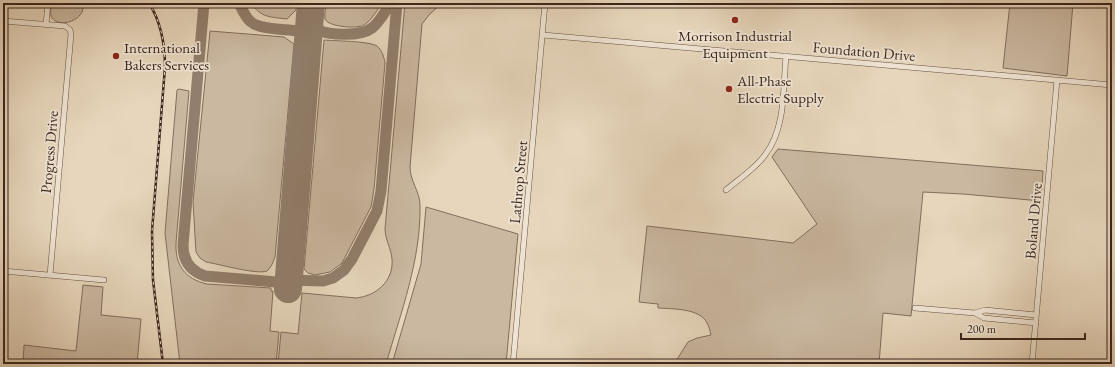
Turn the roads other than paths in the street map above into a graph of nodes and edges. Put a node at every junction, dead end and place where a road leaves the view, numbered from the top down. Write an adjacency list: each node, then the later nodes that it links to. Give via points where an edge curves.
1 (48, 3): 4 (street)
2 (545, 3): 5 (street, Lathrop Street)
3 (3, 21): 4 (street)
4 (46, 24): 11 (street, Progress Drive, via 65,26 70,30 71,39)
5 (543, 35): 6 (street, Foundation Drive); 17 (street, Lathrop Street)
6 (786, 56): 7 (street, Foundation Drive); 9 (street, via 781,116 775,140 758,163)
7 (1057, 80): 8 (street, Foundation Drive); 15 (street, Boland Drive)
8 (1112, 85)
9 (726, 190)
10 (3, 271): 11 (street)
11 (50, 275): 12 (street)
12 (104, 280)
13 (915, 308): 14 (street)
14 (975, 313): 15 (street, via 985,310); 16 (street, via 984,318)
15 (1036, 315): 16 (street, Boland Drive)
16 (1036, 323): 18 (street, Boland Drive)
17 (513, 364)
18 (1032, 364)

